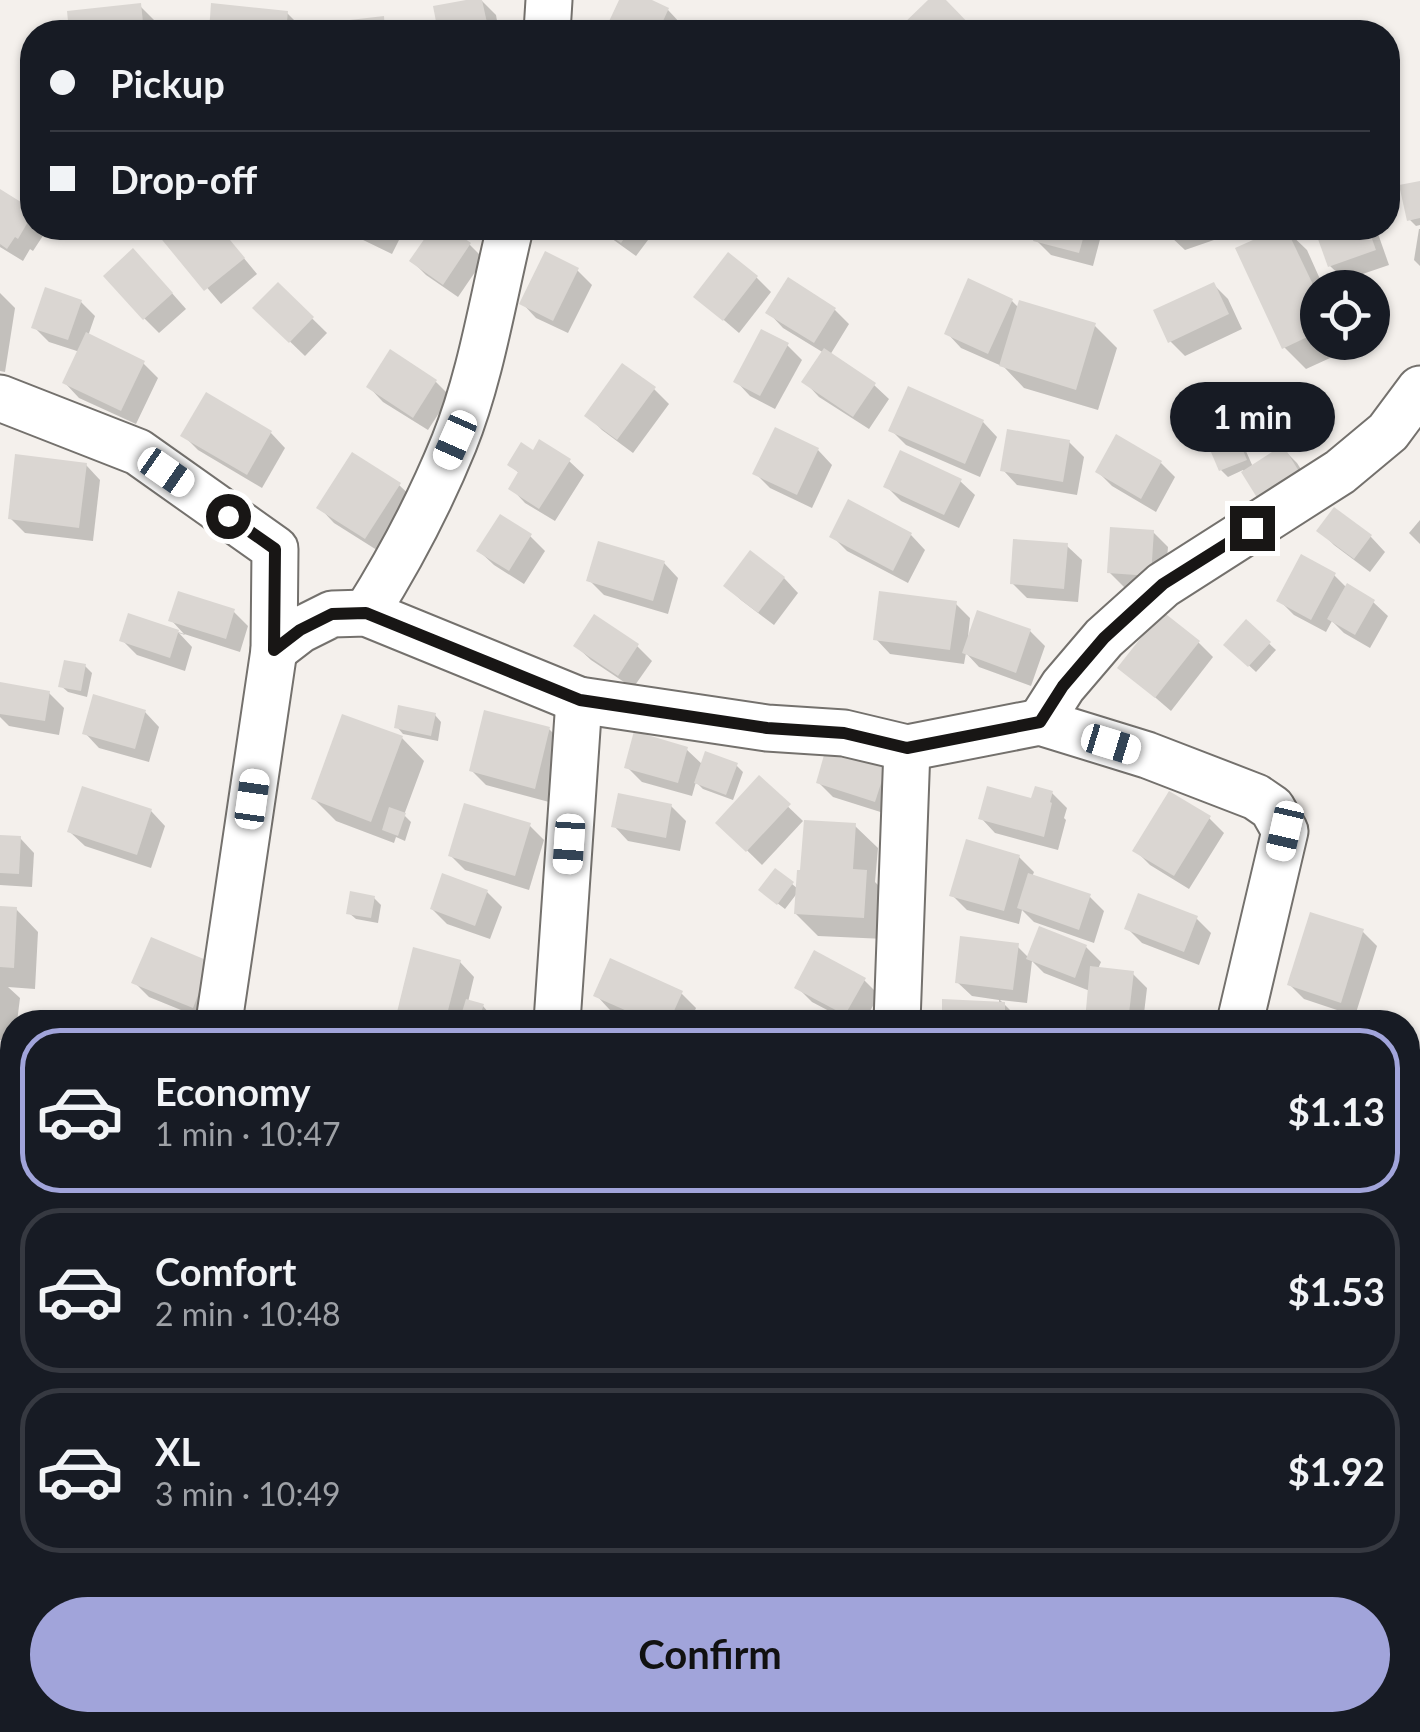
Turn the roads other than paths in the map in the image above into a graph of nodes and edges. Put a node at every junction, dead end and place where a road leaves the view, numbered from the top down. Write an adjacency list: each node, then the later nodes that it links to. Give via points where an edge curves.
1 (507, 240): 4 (street, via 455,440 401,557)
2 (1420, 390): 7 (street, via 1388,432 1340,472 1163,584 1104,638)
3 (0, 398): 5 (street, via 138,452 275,549)
4 (366, 613): 5 (street, via 332,614); 6 (street)
5 (274, 650): 9 (street)
6 (580, 700): 8 (street, via 844,733); 10 (street)
7 (1040, 722): 8 (street); 12 (street, via 1147,755 1272,808 1285,831)
8 (907, 748): 11 (street)
9 (221, 1010)
10 (558, 1010)
11 (897, 1010)
12 (1243, 1010)

